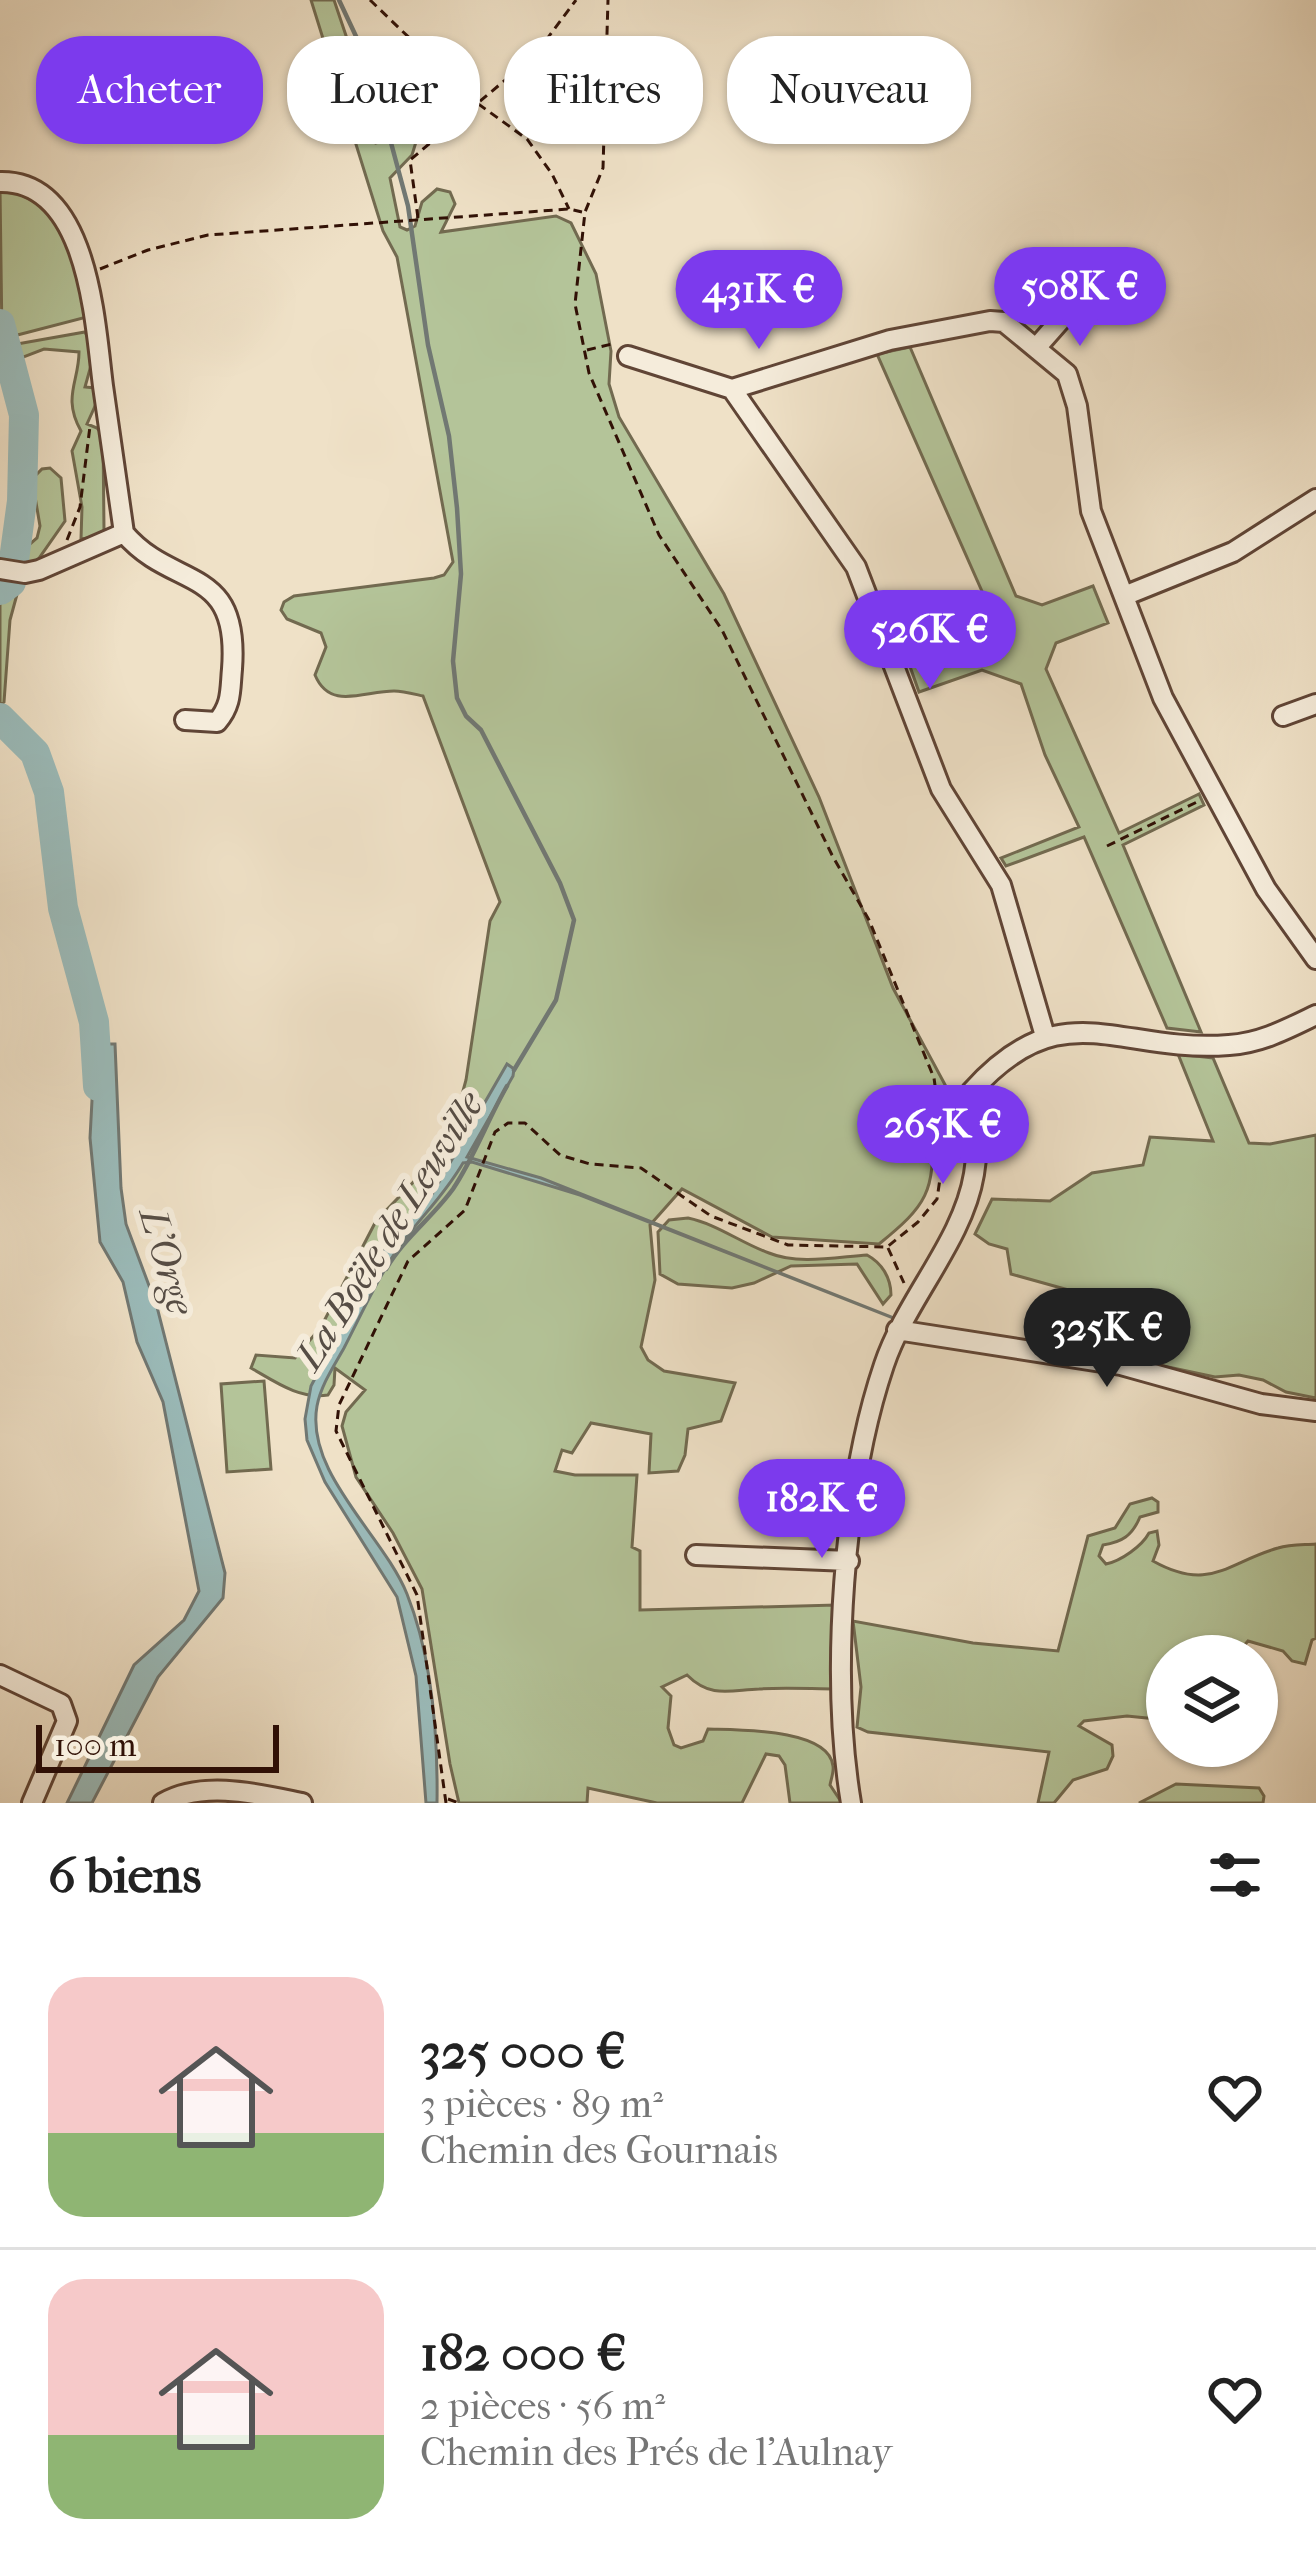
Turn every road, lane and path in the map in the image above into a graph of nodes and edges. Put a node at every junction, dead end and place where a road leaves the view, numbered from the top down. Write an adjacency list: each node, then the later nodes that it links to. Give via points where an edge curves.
1 (370, 0): 4 (path)
2 (576, 0): 5 (path, via 536,56)
3 (608, 0): 10 (path, via 603,168)
4 (407, 36)
5 (480, 102)
6 (480, 106): 9 (path, via 527,139)
7 (429, 144): 11 (path, via 410,160)
8 (0, 182): 12 (street, via 43,195)
9 (569, 209): 10 (path); 11 (path)
10 (585, 212): 15 (path, via 575,304)
11 (418, 220): 12 (path, via 208,236)
12 (88, 274): 20 (street)
13 (1121, 297): 14 (street, via 1073,306)
14 (1036, 348): 17 (street, via 1004,322 990,321 890,340); 23 (street, via 1073,387 1091,511)
15 (584, 350): 16 (path, via 612,344); 32 (path, via 659,536 722,630 869,920 934,1078 944,1152 937,1198)
16 (628, 356): 17 (street)
17 (732, 389): 31 (street, via 856,567 941,789 1001,885)
18 (90, 419): 21 (path, via 80,507)
19 (1316, 499): 23 (street, via 1233,552)
20 (124, 533): 21 (street); 26 (street, via 215,591 235,634 229,708 218,722)
21 (56, 560): 22 (street, via 25,573)
22 (0, 569)
23 (1124, 596): 27 (street, via 1163,698)
24 (1316, 704): 25 (street)
25 (1282, 716)
26 (185, 720)
27 (1215, 793): 28 (path); 29 (street, via 1266,889)
28 (1107, 846)
29 (1316, 959)
30 (1316, 1015): 31 (street, via 1270,1038 1227,1046)
31 (1045, 1036): 33 (street, via 994,1066 971,1092 969,1196)
32 (887, 1246): 33 (path, via 904,1284); 39 (path, via 788,1245 712,1216 640,1168 560,1155 525,1123 502,1126 465,1210 408,1261 338,1405 336,1430 418,1595)
33 (919, 1289): 34 (street)
34 (897, 1330): 35 (street, via 1102,1361); 37 (street, via 862,1460)
35 (1316, 1411)
36 (696, 1555): 37 (street)
37 (849, 1561): 44 (street, via 842,1660)
38 (0, 1676): 40 (street, via 66,1712)
39 (446, 1800): 43 (path)
40 (32, 1803)
41 (163, 1803): 42 (street, via 213,1790)
42 (302, 1803)
43 (459, 1803)
44 (851, 1803)

